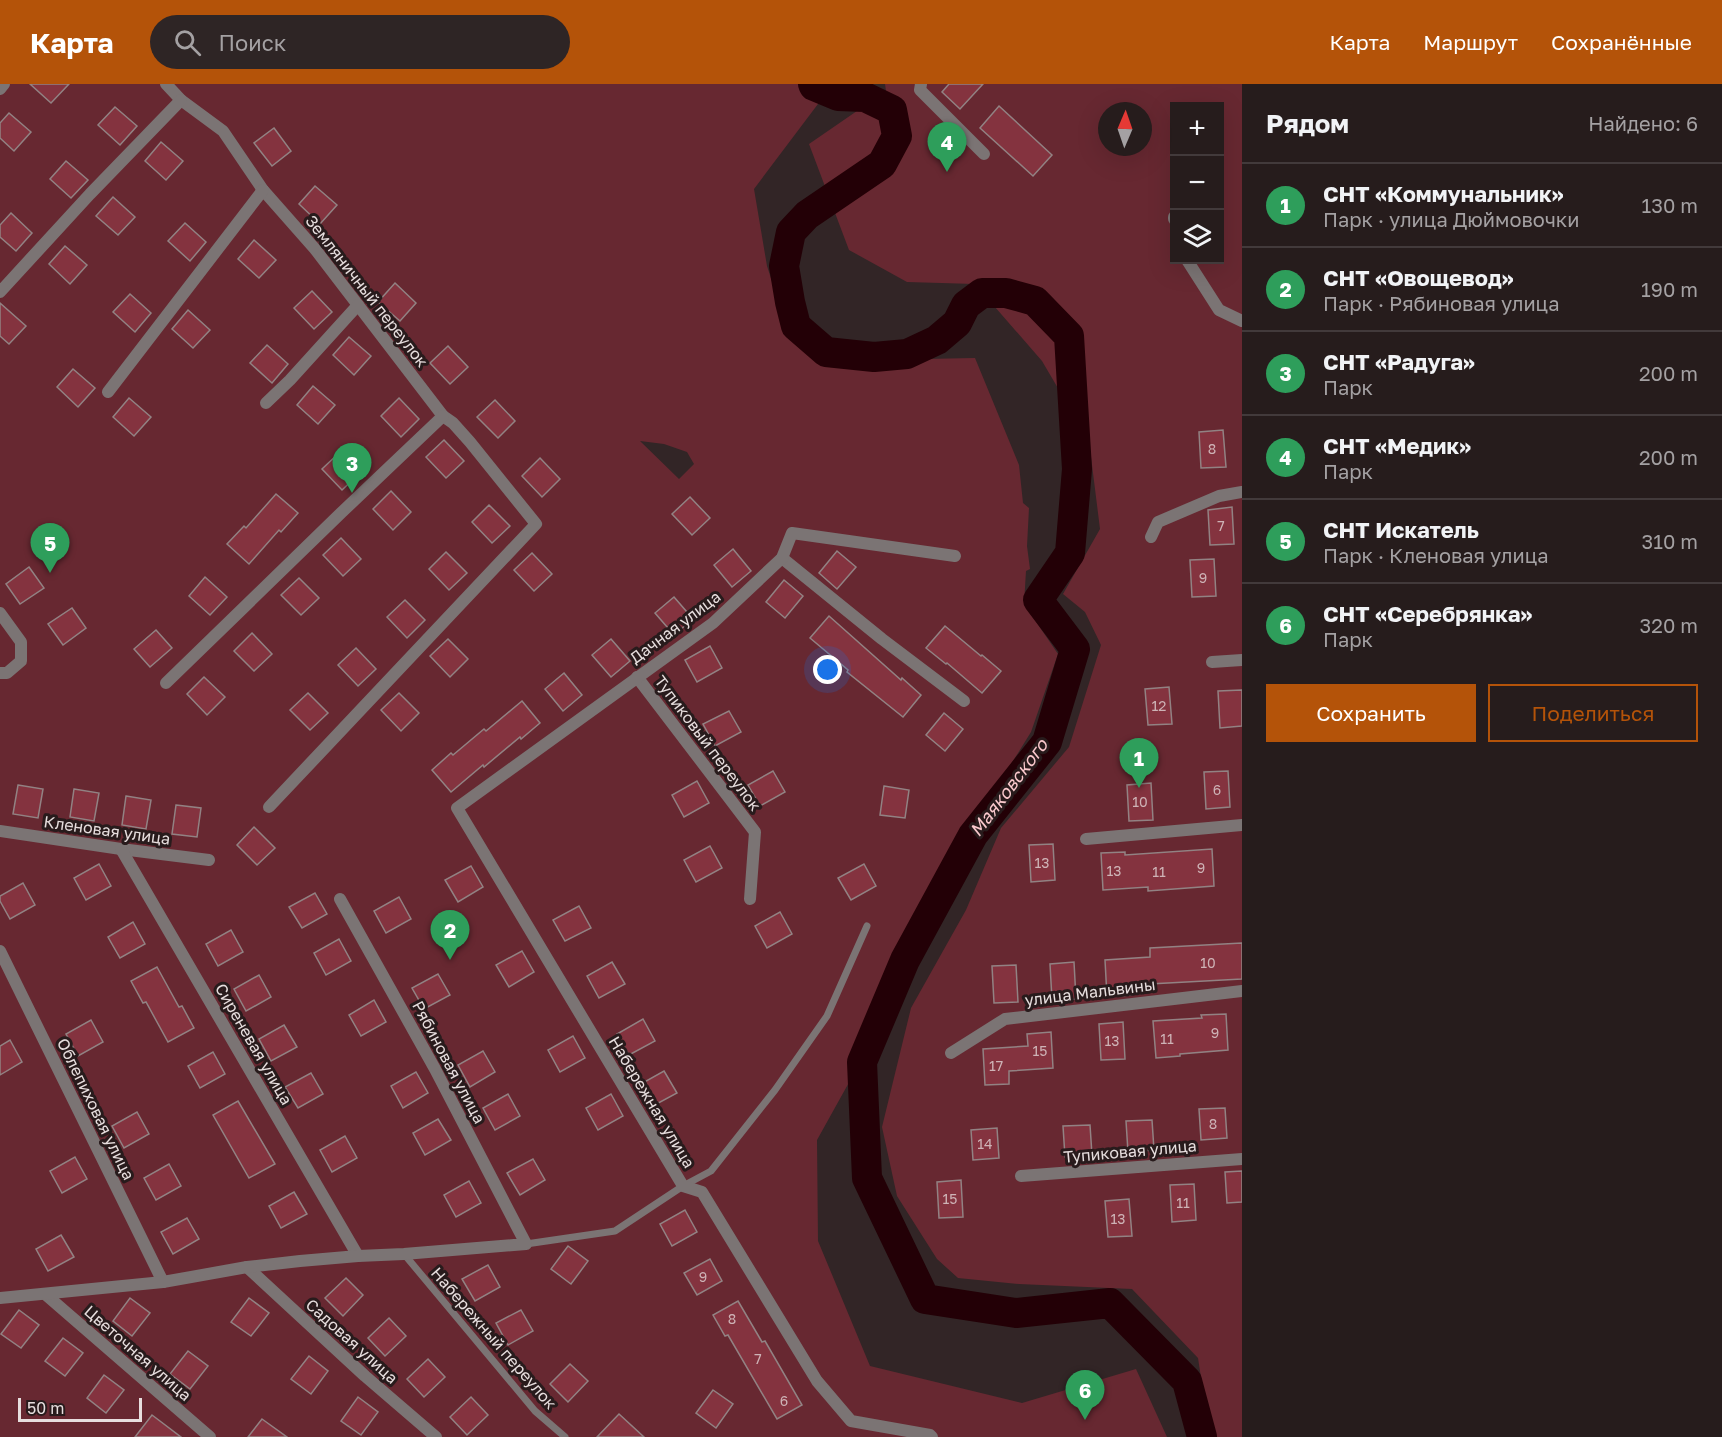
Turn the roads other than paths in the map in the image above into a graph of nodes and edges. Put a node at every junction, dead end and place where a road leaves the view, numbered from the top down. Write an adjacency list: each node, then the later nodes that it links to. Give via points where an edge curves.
1 (4, 84): 4 (street)
2 (166, 84): 5 (street, Земляничный переулок)
3 (921, 84): 6 (street, via 920,90)
4 (0, 89)
5 (181, 100): 7 (street, Земляничный переулок, via 223,131); 9 (street)
6 (984, 154)
7 (263, 190): 10 (street, Земляничный переулок); 12 (street)
8 (1190, 264): 11 (street, via 1219,310)
9 (0, 292)
10 (358, 304): 13 (street); 14 (street, Земляничный переулок)
11 (1242, 321)
12 (108, 392)
13 (266, 403)
14 (443, 416): 24 (street); 26 (street, Земляничный переулок, via 470,442 536,524)
15 (1242, 492): 16 (street, via 1219,496 1158,522)
16 (1151, 537)
17 (955, 556): 18 (street, Дачная улица, via 792,533)
18 (782, 558): 23 (street, Дачная улица, via 713,623); 25 (street)
19 (0, 613): 22 (street, via 21,642 21,660 7,673)
20 (1242, 660): 21 (street)
21 (1212, 662)
22 (0, 673)
23 (637, 677): 27 (street, Дачная улица); 34 (street, Тупиковый переулок, via 755,832)
24 (166, 683)
25 (964, 701)
26 (269, 807)
27 (457, 808): 41 (street, Набережная улица)
28 (1242, 825): 30 (street)
29 (0, 831): 31 (street, Кленовая улица)
30 (1086, 839)
31 (121, 849): 32 (street, Кленовая улица); 44 (street, Сиреневая улица)
32 (209, 860)
33 (340, 898): 42 (street, Рябиновая улица)
34 (750, 900)
35 (867, 926): 41 (lane, via 827,1016 775,1090 711,1171)
36 (0, 951): 46 (street, Облепиховая улица)
37 (1242, 991): 38 (street, улица Мальвины, via 1005,1020)
38 (951, 1053)
39 (1242, 1159): 40 (street, Тупиковая улица)
40 (1021, 1176)
41 (683, 1186): 42 (lane, via 615,1230); 49 (street, Набережная улица, via 702,1192 817,1382 851,1420)
42 (526, 1244): 43 (street)
43 (404, 1254): 44 (street); 52 (lane, Набережный переулок, via 535,1411)
44 (358, 1256): 45 (street)
45 (247, 1267): 46 (street); 51 (street, Садовая улица)
46 (163, 1281): 47 (street)
47 (45, 1294): 48 (street); 50 (street, Цветочная улица)
48 (0, 1298)
49 (931, 1436)
50 (210, 1437)
51 (436, 1437)
52 (565, 1437)

